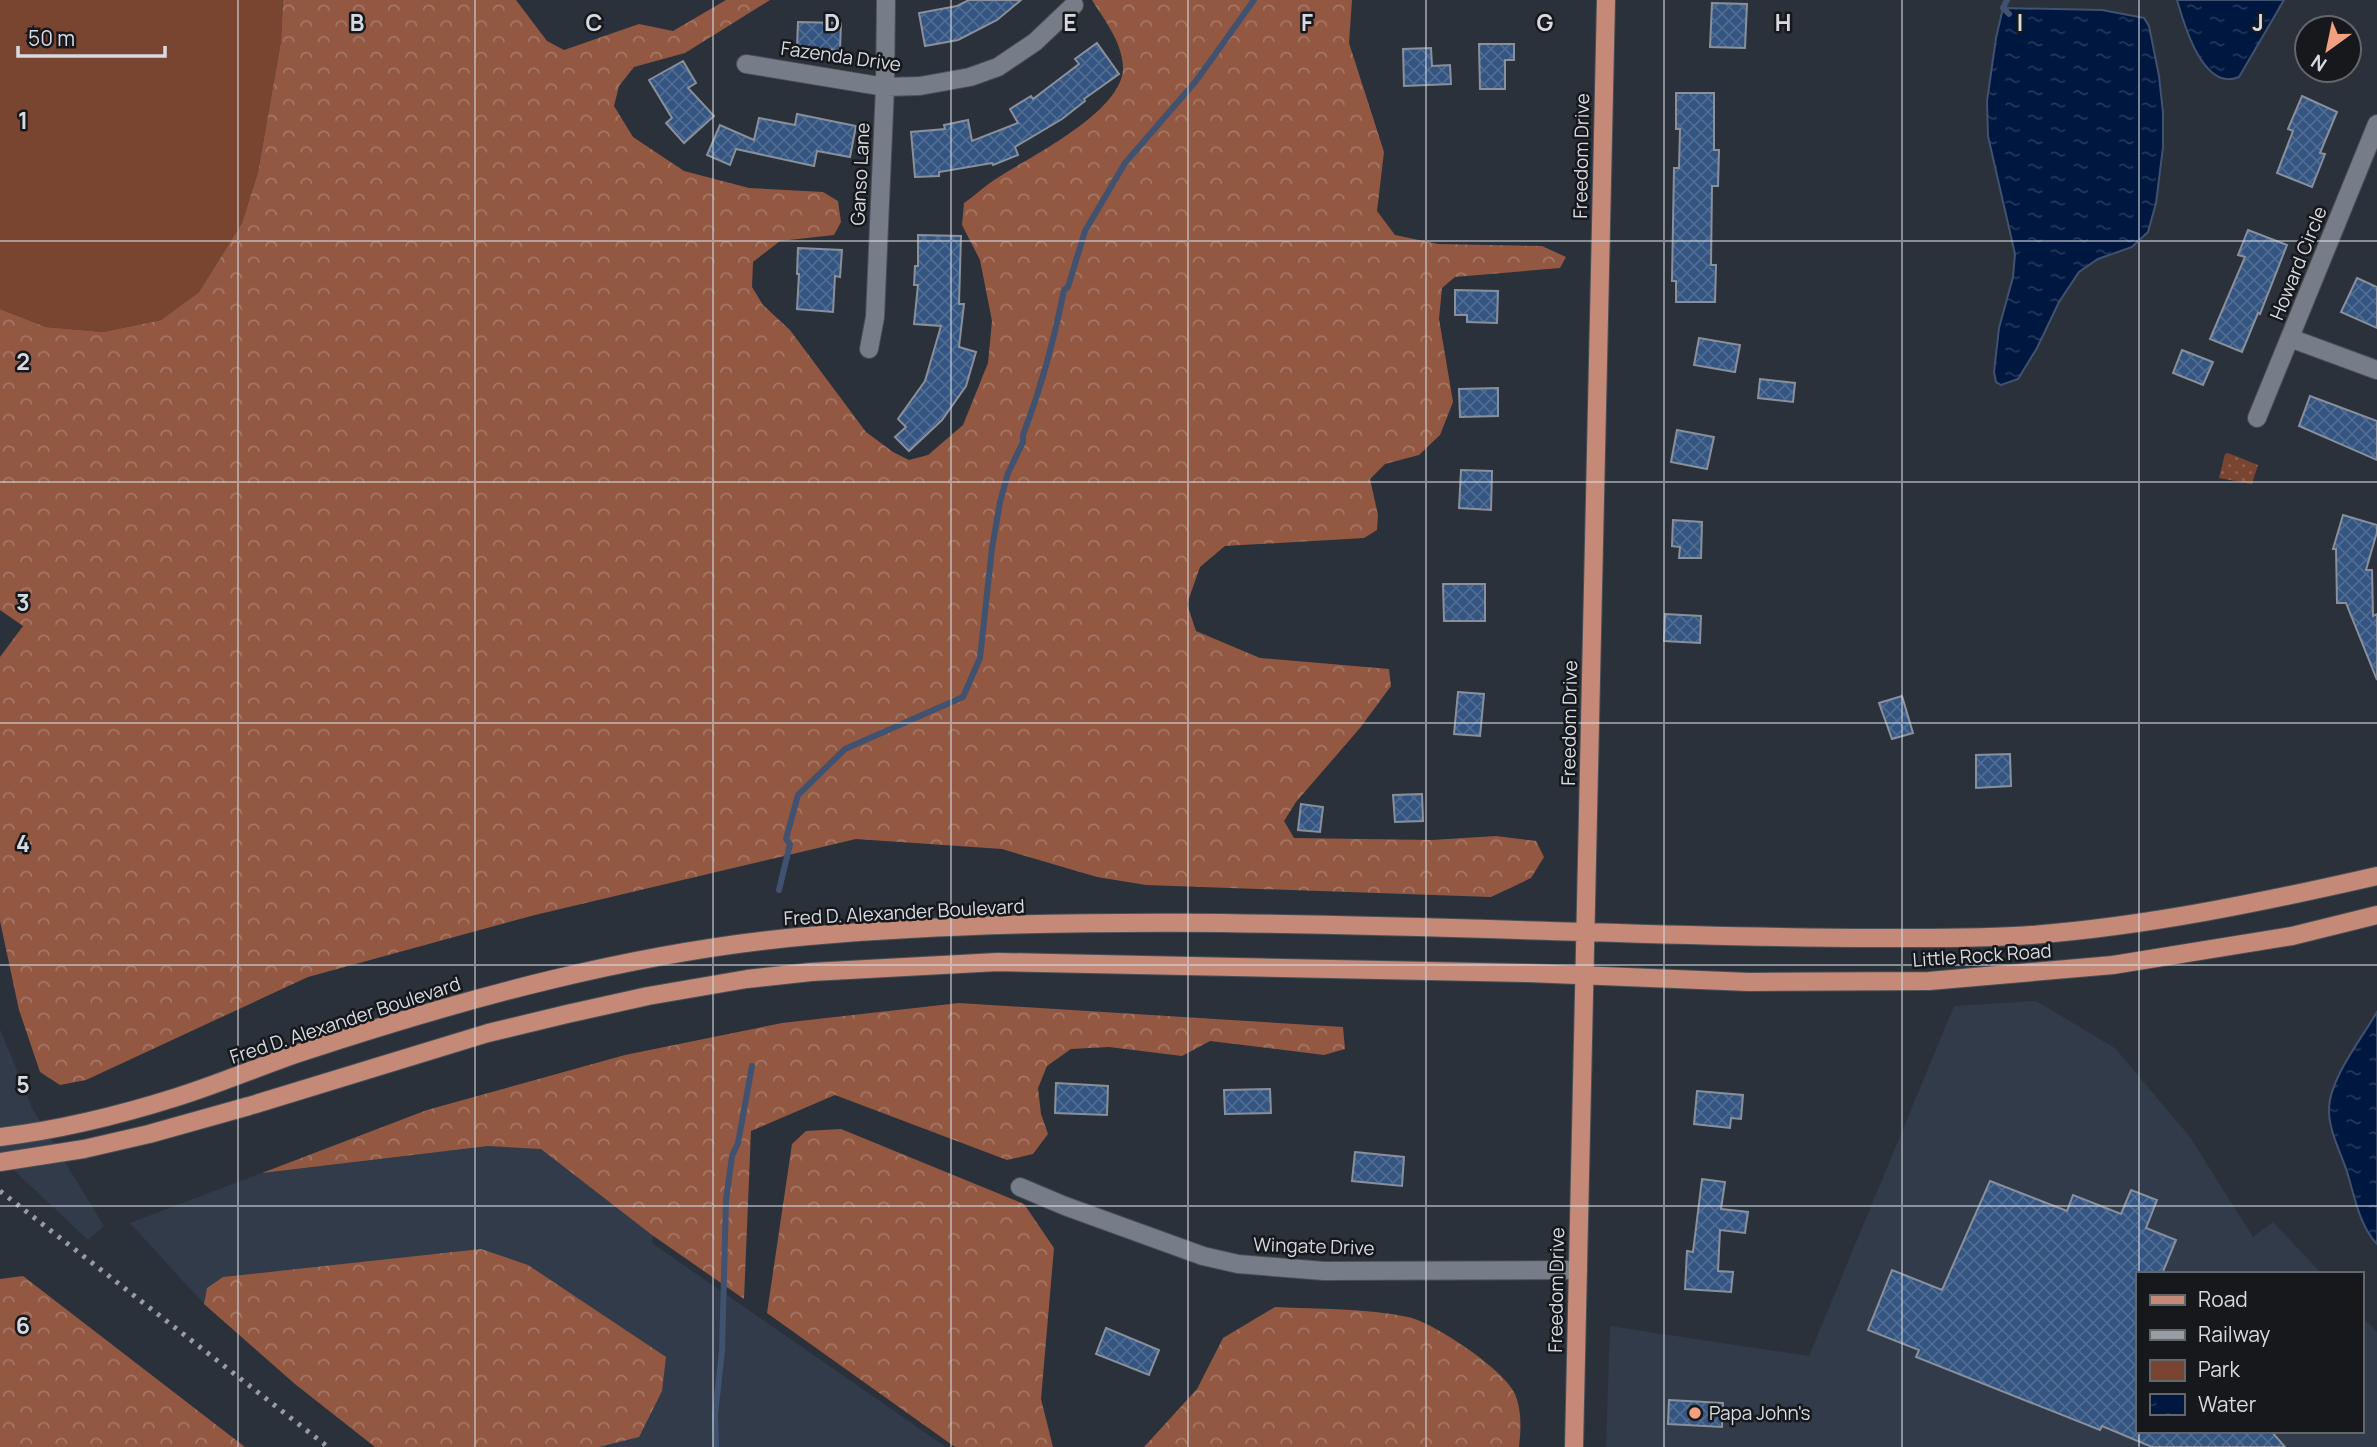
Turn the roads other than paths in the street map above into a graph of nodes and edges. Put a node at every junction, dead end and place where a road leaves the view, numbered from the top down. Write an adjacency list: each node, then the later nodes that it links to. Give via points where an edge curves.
1 (886, 0): 5 (street, Ganso Lane)
2 (1606, 0): 13 (main road, Freedom Drive)
3 (1074, 5): 5 (street, Fazenda Drive, via 1035,42 998,67 920,86)
4 (746, 64): 5 (street, Fazenda Drive)
5 (885, 87): 8 (street, Ganso Lane, via 875,317)
6 (2377, 124): 7 (street, Howard Circle)
7 (2290, 338): 9 (street); 10 (street, Howard Circle)
8 (869, 349)
9 (2377, 370)
10 (2257, 418)
11 (2377, 876): 13 (main road, Little Rock Road, via 2263,902 2026,936 1834,938)
12 (2377, 915): 14 (main road, Little Rock Road, via 2208,951 2018,975 1815,982)
13 (1585, 932): 14 (main road, Freedom Drive); 15 (main road, Fred D. Alexander Boulevard, via 1163,922 801,936 643,960 538,984 302,1052 177,1097)
14 (1584, 976): 16 (main road, via 998,962 785,975 648,996 501,1030 127,1139); 18 (main road, Freedom Drive)
15 (0, 1137)
16 (0, 1162)
17 (1020, 1187): 18 (street, Wingate Drive, via 1203,1256 1238,1264 1324,1271)
18 (1578, 1270): 19 (main road, Freedom Drive)
19 (1574, 1447)

